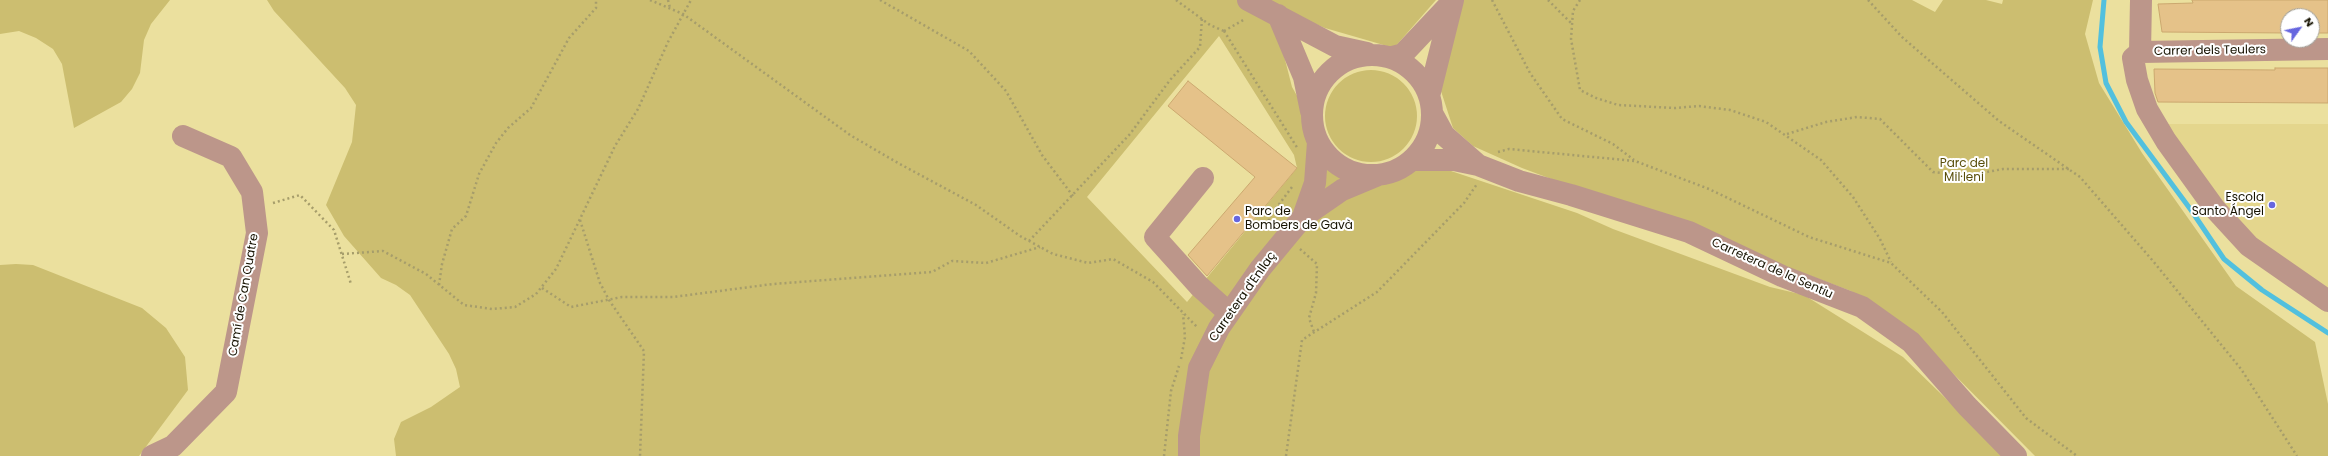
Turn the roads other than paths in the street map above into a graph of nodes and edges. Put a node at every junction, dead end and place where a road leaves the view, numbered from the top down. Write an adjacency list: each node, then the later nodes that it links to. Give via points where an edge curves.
1 (1248, 0): 4 (street)
2 (2141, 0): 6 (street)
3 (1452, 1): 7 (street, via 1403,54); 8 (street)
4 (1278, 15): 7 (street, via 1335,46); 9 (street, via 1304,77)
5 (2328, 49): 6 (street, Carrer dels Teulers)
6 (2140, 52): 17 (street, via 2133,58 2137,80 2148,109 2166,141 2215,209 2249,246)
7 (1382, 56): 8 (street, via 1408,66 1421,79); 9 (street, via 1354,56 1337,65 1323,78 1315,94)
8 (1431, 104): 12 (street, via 1430,130 1423,146); 13 (street, Carretera de la Sentiu, via 1444,135)
9 (1311, 112): 11 (street, via 1312,127)
10 (183, 136): 19 (street, Camí de Can Quatre, via 231,157 252,192 257,233 226,392 173,446)
11 (1308, 147): 14 (street, via 1328,157 1342,168 1359,174); 16 (street, Carretera d'Enllaç, via 1315,183)
12 (1412, 160): 13 (street, Carretera de la Sentiu, via 1454,160); 14 (street, via 1396,170)
13 (1483, 167): 21 (street, Carretera de la Sentiu, via 1519,181 1689,232 1782,276 1862,307 1911,342 1967,406)
14 (1378, 175): 16 (street, Carretera d'Enllaç, via 1342,190)
15 (1204, 178): 18 (street, via 1155,237 1199,286)
16 (1303, 217): 18 (street, Carretera d'Enllaç, via 1260,269)
17 (2328, 301)
18 (1224, 320): 20 (street, Carretera d'Enllaç, via 1199,368 1189,436)
19 (152, 456)
20 (1189, 456)
21 (2016, 456)

